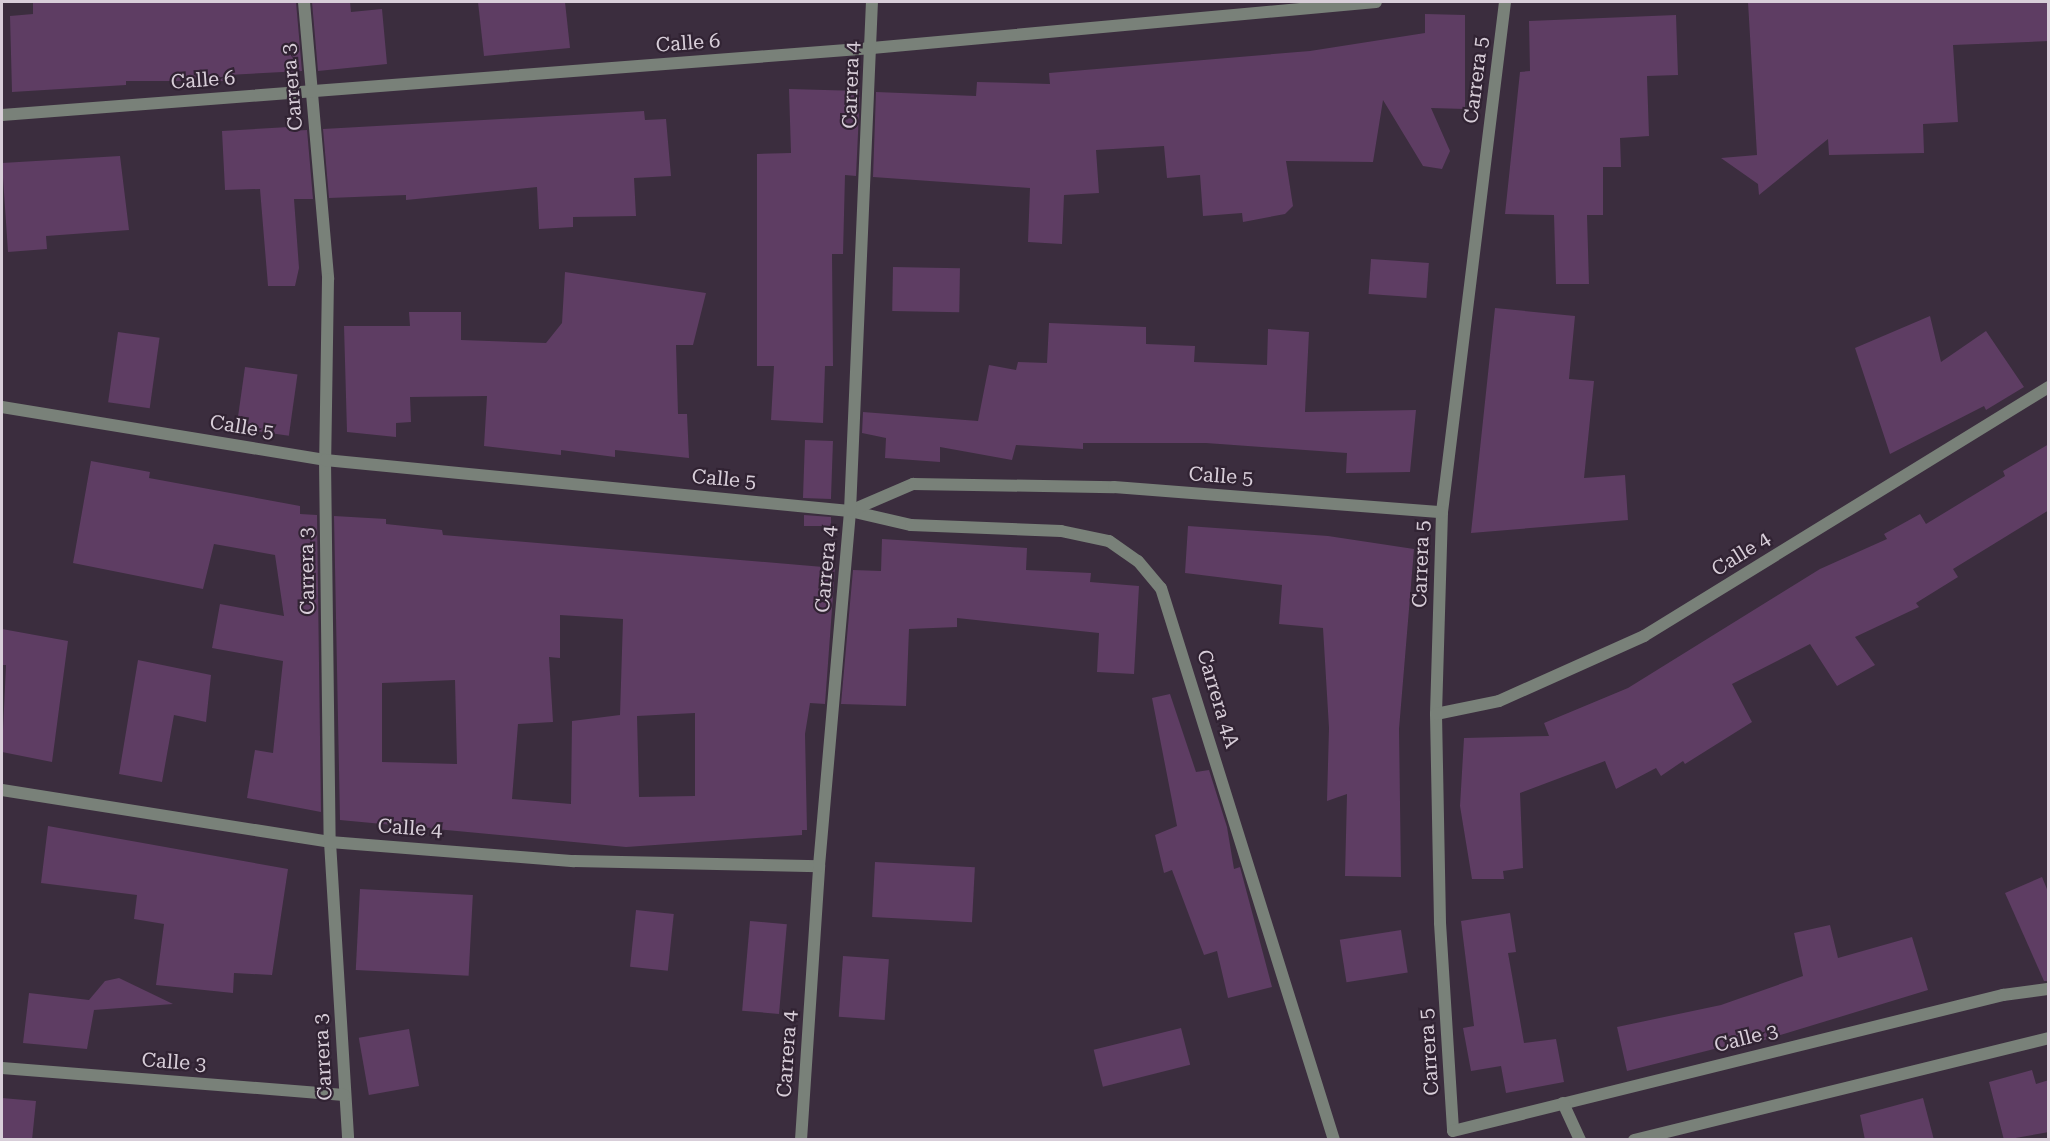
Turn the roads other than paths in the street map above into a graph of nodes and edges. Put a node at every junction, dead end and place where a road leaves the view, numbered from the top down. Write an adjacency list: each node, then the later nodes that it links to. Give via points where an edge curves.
1 (304, 2): 6 (street, Carrera 3)
2 (872, 2): 5 (street, Carrera 4)
3 (1376, 2): 5 (street, Calle 6)
4 (1505, 2): 12 (street, Carrera 5)
5 (872, 48): 6 (street, Calle 6); 11 (street, Carrera 4)
6 (312, 91): 7 (street, Calle 6); 10 (street, Carrera 3, via 328,279)
7 (2, 115)
8 (2049, 387): 13 (street, Calle 4, via 1644,636 1498,701)
9 (2, 407): 10 (street, Calle 5)
10 (325, 460): 11 (street, Calle 5); 15 (street, Carrera 3)
11 (850, 511): 12 (street, Calle 5, via 913,484 1114,487); 16 (street, Carrera 4); 25 (street, Carrera 4A, via 911,525 1060,531 1109,542 1138,561 1161,588)
12 (1442, 512): 13 (street, Carrera 5)
13 (1436, 714): 22 (street, Carrera 5, via 1440,923)
14 (2, 790): 15 (street, Calle 4)
15 (330, 842): 16 (street, Calle 4, via 574,861); 20 (street, Carrera 3)
16 (819, 866): 24 (street, Carrera 4)
17 (2049, 989): 21 (street, Calle 3, via 1991,998)
18 (2049, 1038): 27 (street)
19 (2, 1068): 20 (street, Calle 3)
20 (344, 1095): 23 (street, Carrera 3)
21 (1563, 1103): 22 (street, Calle 3); 26 (street)
22 (1453, 1131)
23 (348, 1140)
24 (801, 1140)
25 (1334, 1140)
26 (1580, 1140)
27 (1634, 1140)

